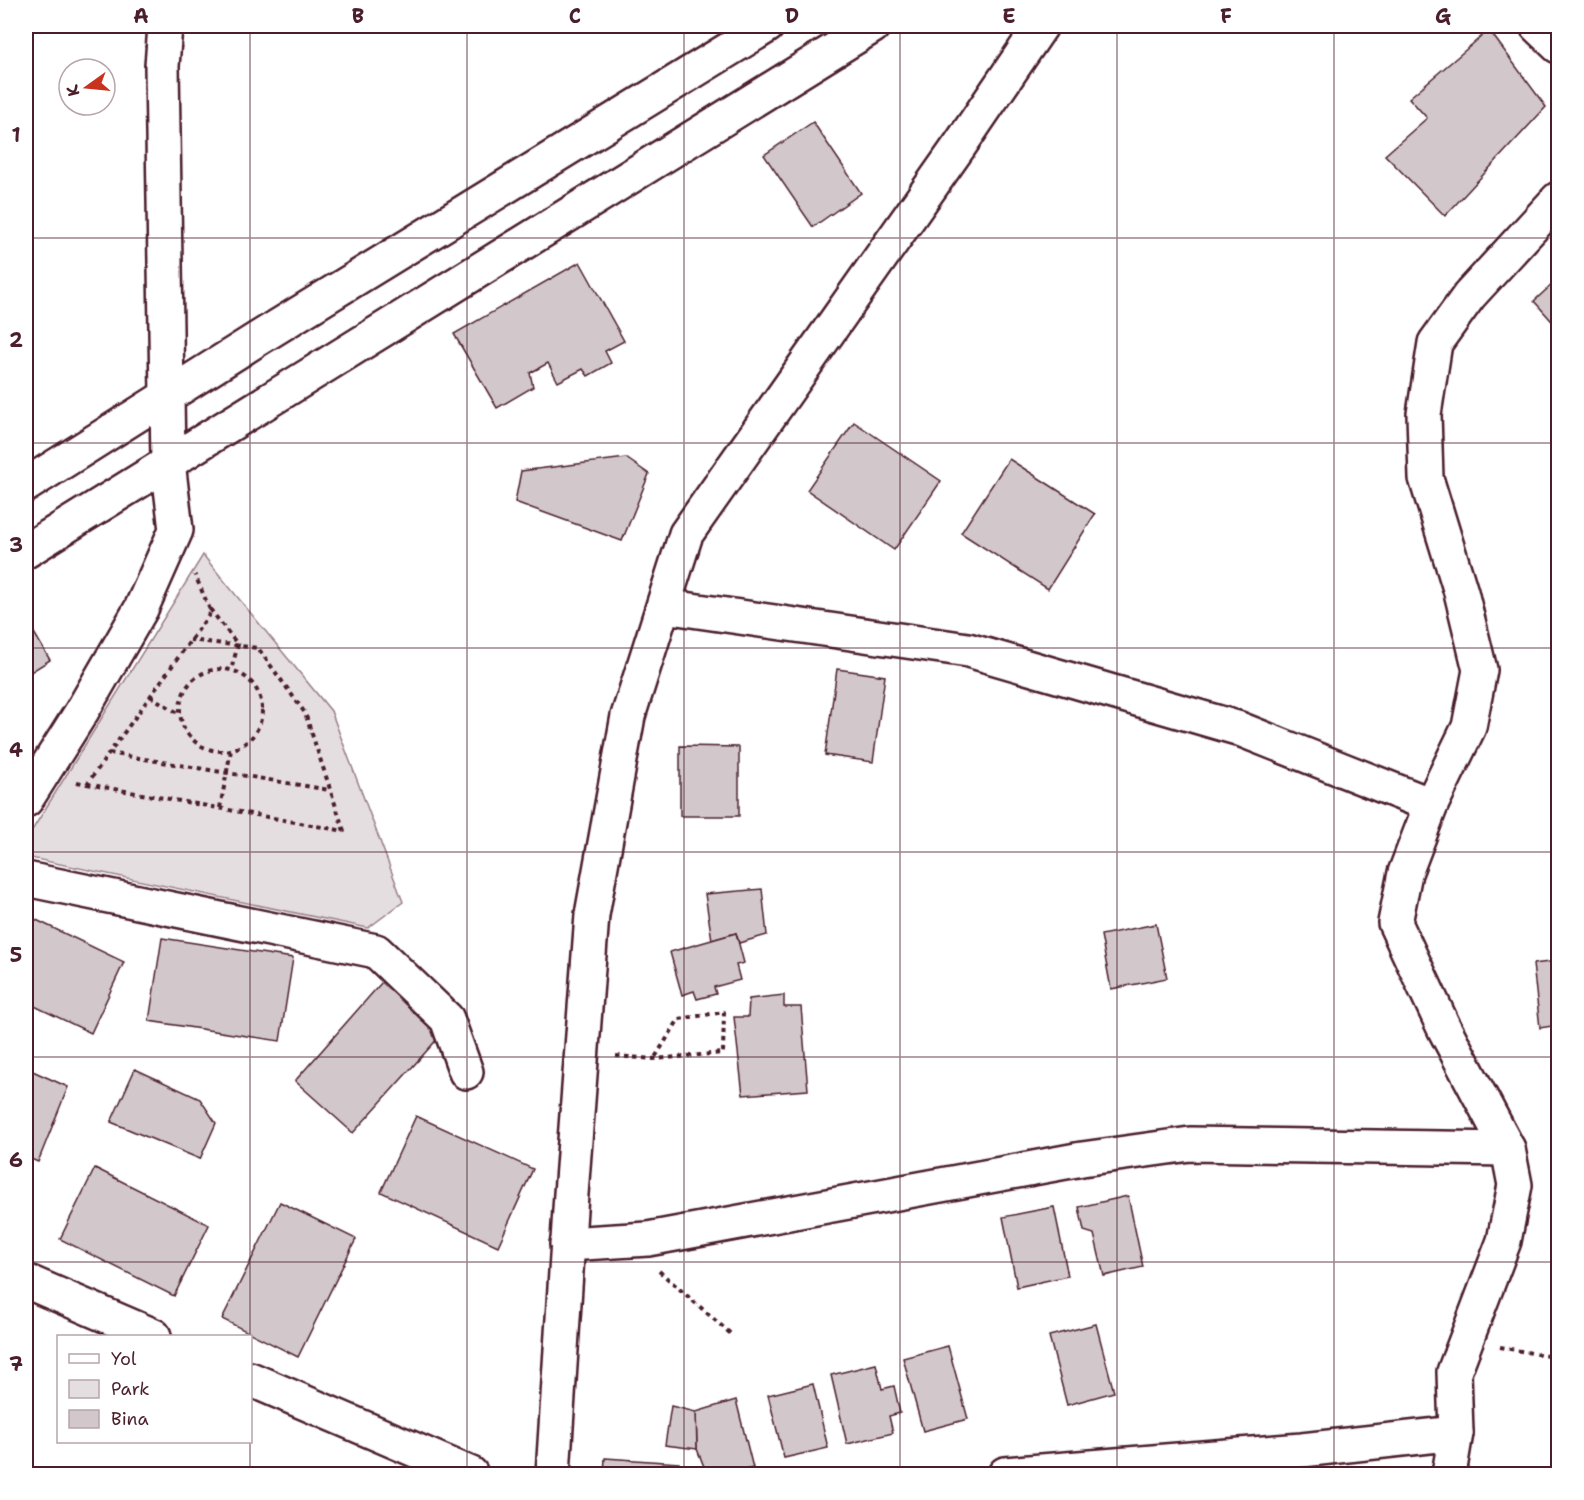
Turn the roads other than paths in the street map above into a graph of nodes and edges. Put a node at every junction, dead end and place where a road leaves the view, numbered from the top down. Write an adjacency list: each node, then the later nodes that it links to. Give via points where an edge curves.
1 (165, 26): 8 (street, via 162,66)
2 (767, 26): 8 (street)
3 (873, 26): 9 (street)
4 (1041, 26): 12 (street, via 686,534)
5 (1537, 26): 6 (street)
6 (1558, 46)
7 (1558, 199): 14 (street, via 1469,296 1436,343 1424,414 1426,478 1480,670 1468,727)
8 (168, 396): 9 (street); 10 (street)
9 (168, 462): 11 (street); 13 (street, via 176,530 141,609)
10 (26, 485)
11 (26, 551)
12 (663, 606): 14 (street, via 968,650 1238,728); 18 (street, via 628,716 592,915)
13 (33, 789)
14 (1431, 805): 17 (street, via 1405,873 1395,923 1444,1028)
15 (26, 879): 16 (street, via 376,951 447,1019)
16 (466, 1072)
17 (1508, 1149): 18 (street, via 1190,1144 648,1239); 22 (street, via 1515,1185 1504,1241 1454,1372)
18 (567, 1244): 24 (street)
19 (26, 1281): 20 (street)
20 (152, 1335)
21 (252, 1380): 23 (street)
22 (1456, 1433): 25 (street); 26 (street)
23 (471, 1474)
24 (553, 1474)
25 (1005, 1474)
26 (1449, 1474)

